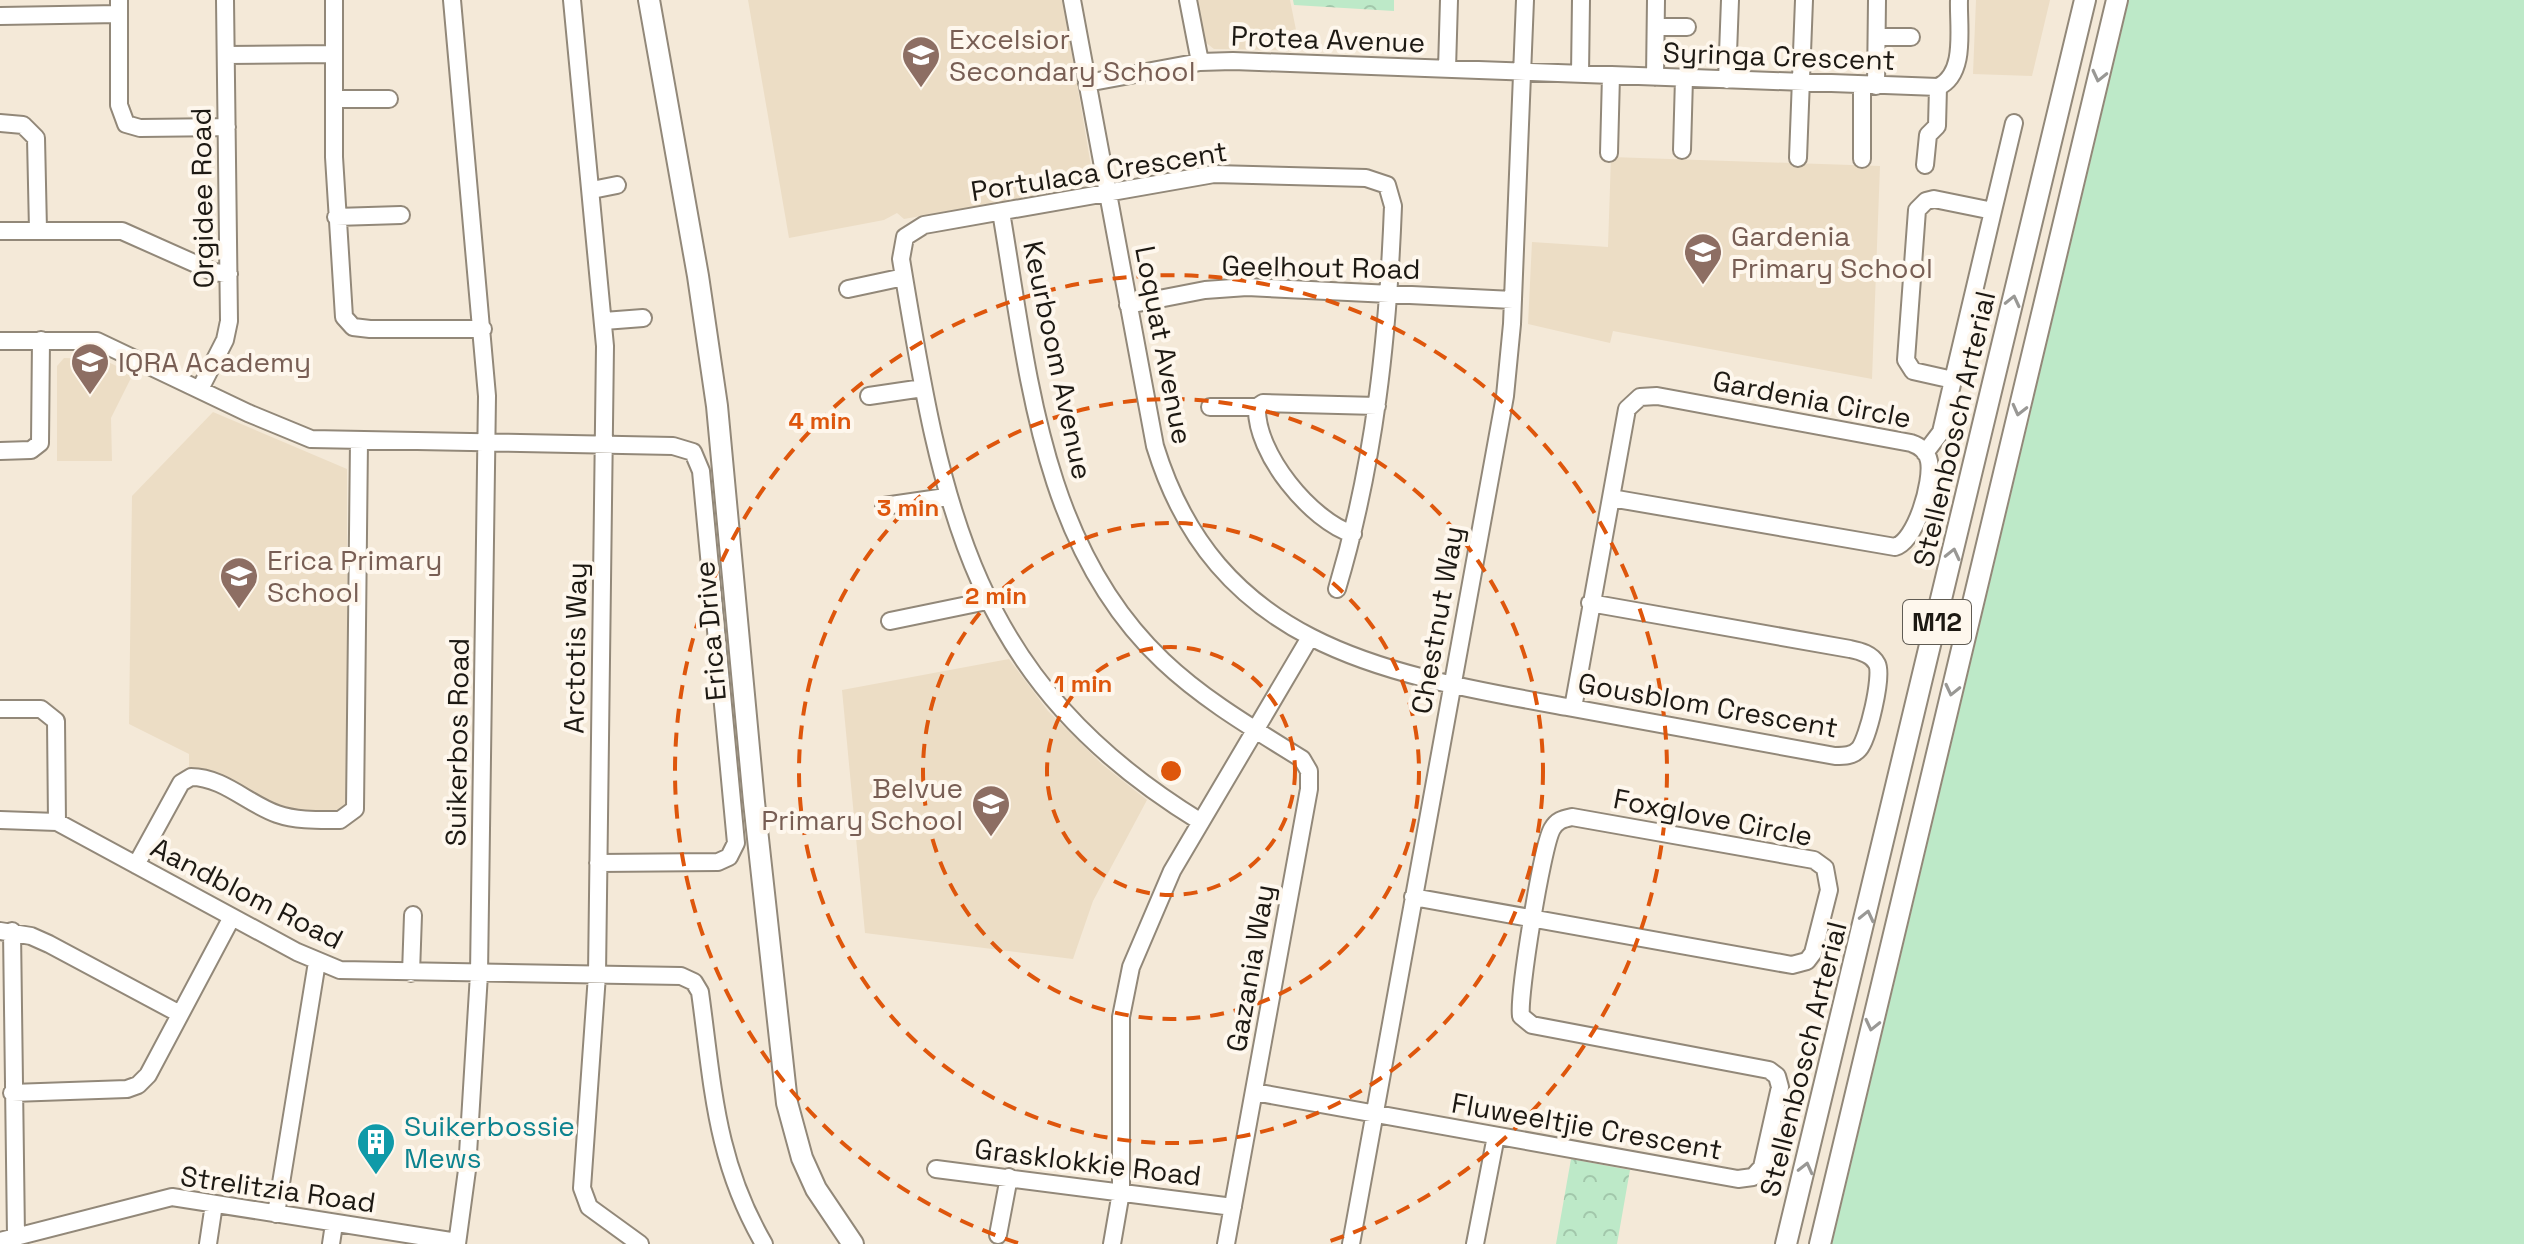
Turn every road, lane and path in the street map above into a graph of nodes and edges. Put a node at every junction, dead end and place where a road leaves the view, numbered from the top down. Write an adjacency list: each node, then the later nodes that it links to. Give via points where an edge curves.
1 (225, 0): 25 (street, Orgidee Road)
2 (334, 0): 24 (street)
3 (452, 0): 65 (street, Suikerbos Road)
4 (572, 0): 49 (street, Arctotis Way)
5 (649, 0): 126 (main road, Erica Drive, via 715,391 787,1103 816,1189)
6 (1072, 0): 34 (street, Loquat Avenue)
7 (1188, 0): 26 (street)
8 (1449, 0): 27 (street)
9 (1525, 0): 28 (street, Chestnut Way)
10 (1581, 0): 29 (street)
11 (1656, 0): 20 (street)
12 (1730, 0): 33 (street)
13 (1804, 0): 35 (street)
14 (1877, 0): 22 (street)
15 (1959, 0): 37 (street, via 1957,63 1950,80)
16 (2085, 0): 131 (main road, Stellenbosch Arterial / M12, one-way to 16)
17 (2117, 0): 132 (main road, Stellenbosch Arterial / M12, one-way to 132)
18 (119, 7): 19 (street); 42 (street, via 119,105 126,124)
19 (0, 16)
20 (1656, 27): 21 (street); 31 (street)
21 (1687, 27)
22 (1877, 37): 23 (street); 36 (street)
23 (1911, 37)
24 (334, 54): 25 (street); 38 (street)
25 (226, 55): 42 (street, Orgidee Road)
26 (1200, 62): 27 (street, Protea Avenue); 34 (street, Protea Avenue)
27 (1447, 69): 28 (street, Protea Avenue)
28 (1522, 72): 29 (street, Syringa Crescent); 61 (street, Chestnut Way)
29 (1580, 74): 30 (street, Syringa Crescent)
30 (1611, 75): 31 (street, Syringa Crescent); 44 (street)
31 (1655, 77): 32 (street, Syringa Crescent)
32 (1684, 78): 33 (street, Syringa Crescent); 43 (street)
33 (1727, 80): 35 (street, Syringa Crescent)
34 (1087, 83): 50 (street, Loquat Avenue)
35 (1802, 83): 36 (street, Syringa Crescent); 45 (street)
36 (1869, 86): 37 (street, Syringa Crescent); 46 (street)
37 (1938, 87): 47 (street, via 1937,126 1928,135)
38 (334, 99): 39 (street); 54 (street)
39 (389, 99)
40 (0, 123): 55 (street, via 23,125 36,138)
41 (2014, 123): 51 (street)
42 (227, 127): 57 (street, Orgidee Road)
43 (1682, 150)
44 (1609, 153)
45 (1798, 158)
46 (1862, 159)
47 (1925, 165)
48 (617, 185): 49 (street)
49 (592, 190): 64 (street, Arctotis Way)
50 (1107, 192): 52 (street, Portulaca Crescent); 60 (street, Portulaca Crescent, via 1214,174 1380,181 1393,198); 62 (street, Loquat Avenue)
51 (1993, 211): 68 (street); 68 (street, via 1934,199 1917,210 1906,360 1913,371)
52 (1001, 212): 58 (street, Portulaca Crescent, via 924,225 905,237); 92 (street, Keurboom Avenue, via 1036,412 1050,470 1078,545 1116,608 1161,660)
53 (401, 215): 54 (street)
54 (336, 217): 65 (street, via 341,308 353,327)
55 (38, 230): 56 (street); 57 (street, via 122,231)
56 (0, 231)
57 (229, 274): 70 (street, Orgidee Road, via 228,330)
58 (904, 277): 59 (street); 69 (street)
59 (848, 289)
60 (1390, 293): 61 (street, Geelhout Road); 62 (street, Geelhout Road, via 1227,288); 72 (street)
61 (1513, 300): 89 (street, Chestnut Way, via 1505,396)
62 (1128, 305): 88 (street, Loquat Avenue, via 1146,408 1174,497 1225,572 1256,602)
63 (643, 318): 64 (street)
64 (604, 321): 77 (street, Arctotis Way)
65 (483, 329): 76 (street, Suikerbos Road)
66 (41, 340): 67 (street); 70 (street, via 97,341); 78 (street, via 40,443 27,451)
67 (0, 341)
68 (1953, 380): 79 (street, via 1941,432)
69 (923, 388): 71 (street); 80 (street)
70 (200, 389): 75 (street, via 311,439)
71 (869, 396)
72 (1377, 406): 74 (street); 83 (street)
73 (1210, 407): 74 (street)
74 (1257, 407): 83 (street, via 1261,430 1293,488 1325,521)
75 (359, 441): 76 (street); 97 (street, via 355,809 340,820 278,814 210,779 191,777 181,783)
76 (486, 443): 77 (street); 105 (street, Suikerbos Road)
77 (604, 445): 96 (street, Arctotis Way); 96 (street, via 685,447 698,460 736,843 729,857 718,862)
78 (0, 451)
79 (1925, 453): 81 (street, Gardenia Circle, via 1929,467 1914,532 1895,547); 81 (street, Gardenia Circle, via 1903,441 1646,396 1627,409)
80 (946, 497): 82 (street); 85 (street)
81 (1611, 498): 86 (street, Gardenia Circle)
82 (884, 506)
83 (1353, 534): 84 (street)
84 (1337, 589)
85 (987, 601): 87 (street); 95 (street, via 1057,705 1096,746)
86 (1590, 603): 90 (street, Gardenia Circle); 90 (street, Gousblom Crescent, via 1850,649 1875,660 1879,680 1863,743 1844,756)
87 (890, 621)
88 (1309, 639): 89 (street, Loquat Avenue, via 1372,664); 92 (street)
89 (1452, 685): 90 (street, Gousblom Crescent); 98 (street, Chestnut Way)
90 (1573, 708)
91 (0, 709): 94 (street, via 41,709 56,721)
92 (1254, 730): 95 (street); 108 (street, Gazania Way, via 1302,759 1309,771 1309,789)
93 (0, 820): 94 (street, Aandblom Road)
94 (57, 822): 97 (street, Aandblom Road)
95 (1201, 822): 114 (street, via 1156,903 1128,981 1119,1052)
96 (598, 863): 106 (street, Arctotis Way)
97 (136, 865): 100 (street, Aandblom Road)
98 (1413, 897): 101 (street, Foxglove Circle); 110 (street, Chestnut Way)
99 (413, 915): 104 (street)
100 (232, 917): 103 (street, Aandblom Road); 107 (street)
101 (1534, 919): 101 (street, Foxglove Circle, via 1551,829 1572,817 1814,860 1829,878 1813,953 1792,965); 111 (street, Fluweeltjie Crescent, via 1519,1001 1521,1016 1532,1025 1769,1070 1777,1076 1779,1097 1762,1167 1747,1179)
102 (6, 931): 107 (street, via 49,944); 109 (street)
103 (317, 962): 104 (street, Aandblom Road, via 358,973); 117 (street)
104 (411, 973): 105 (street, Aandblom Road)
105 (479, 974): 106 (street, Aandblom Road); 121 (street, Suikerbos Road, via 467,1170)
106 (597, 975): 124 (street, Arctotis Way, via 582,1188 589,1207); 125 (street, Aandblom Road, via 681,976 694,982 700,992 721,1146)
107 (180, 1014): 109 (street, via 138,1085)
108 (1254, 1092): 110 (street, Fluweeltjie Crescent); 116 (street, Gazania Way)
109 (12, 1093): 120 (street)
110 (1374, 1114): 111 (street, Fluweeltjie Crescent); 129 (street, Chestnut Way)
111 (1496, 1136): 130 (street)
112 (936, 1169): 113 (street, Grasklokkie Road)
113 (1009, 1177): 114 (street, Grasklokkie Road); 119 (street)
114 (1121, 1192): 116 (street, Grasklokkie Road); 127 (street)
115 (214, 1204): 117 (street, Strelitzia Road); 120 (street, Strelitzia Road, via 172,1197); 122 (street)
116 (1233, 1207): 128 (street, Gazania Way)
117 (276, 1214): 118 (street, Strelitzia Road)
118 (334, 1224): 121 (street, Strelitzia Road); 123 (street)
119 (998, 1235)
120 (8, 1238)
121 (457, 1243)
122 (208, 1244)
123 (331, 1244)
124 (640, 1244)
125 (764, 1244)
126 (853, 1244)
127 (1112, 1244)
128 (1226, 1244)
129 (1351, 1244)
130 (1475, 1244)
131 (1786, 1244)
132 (1820, 1244)

